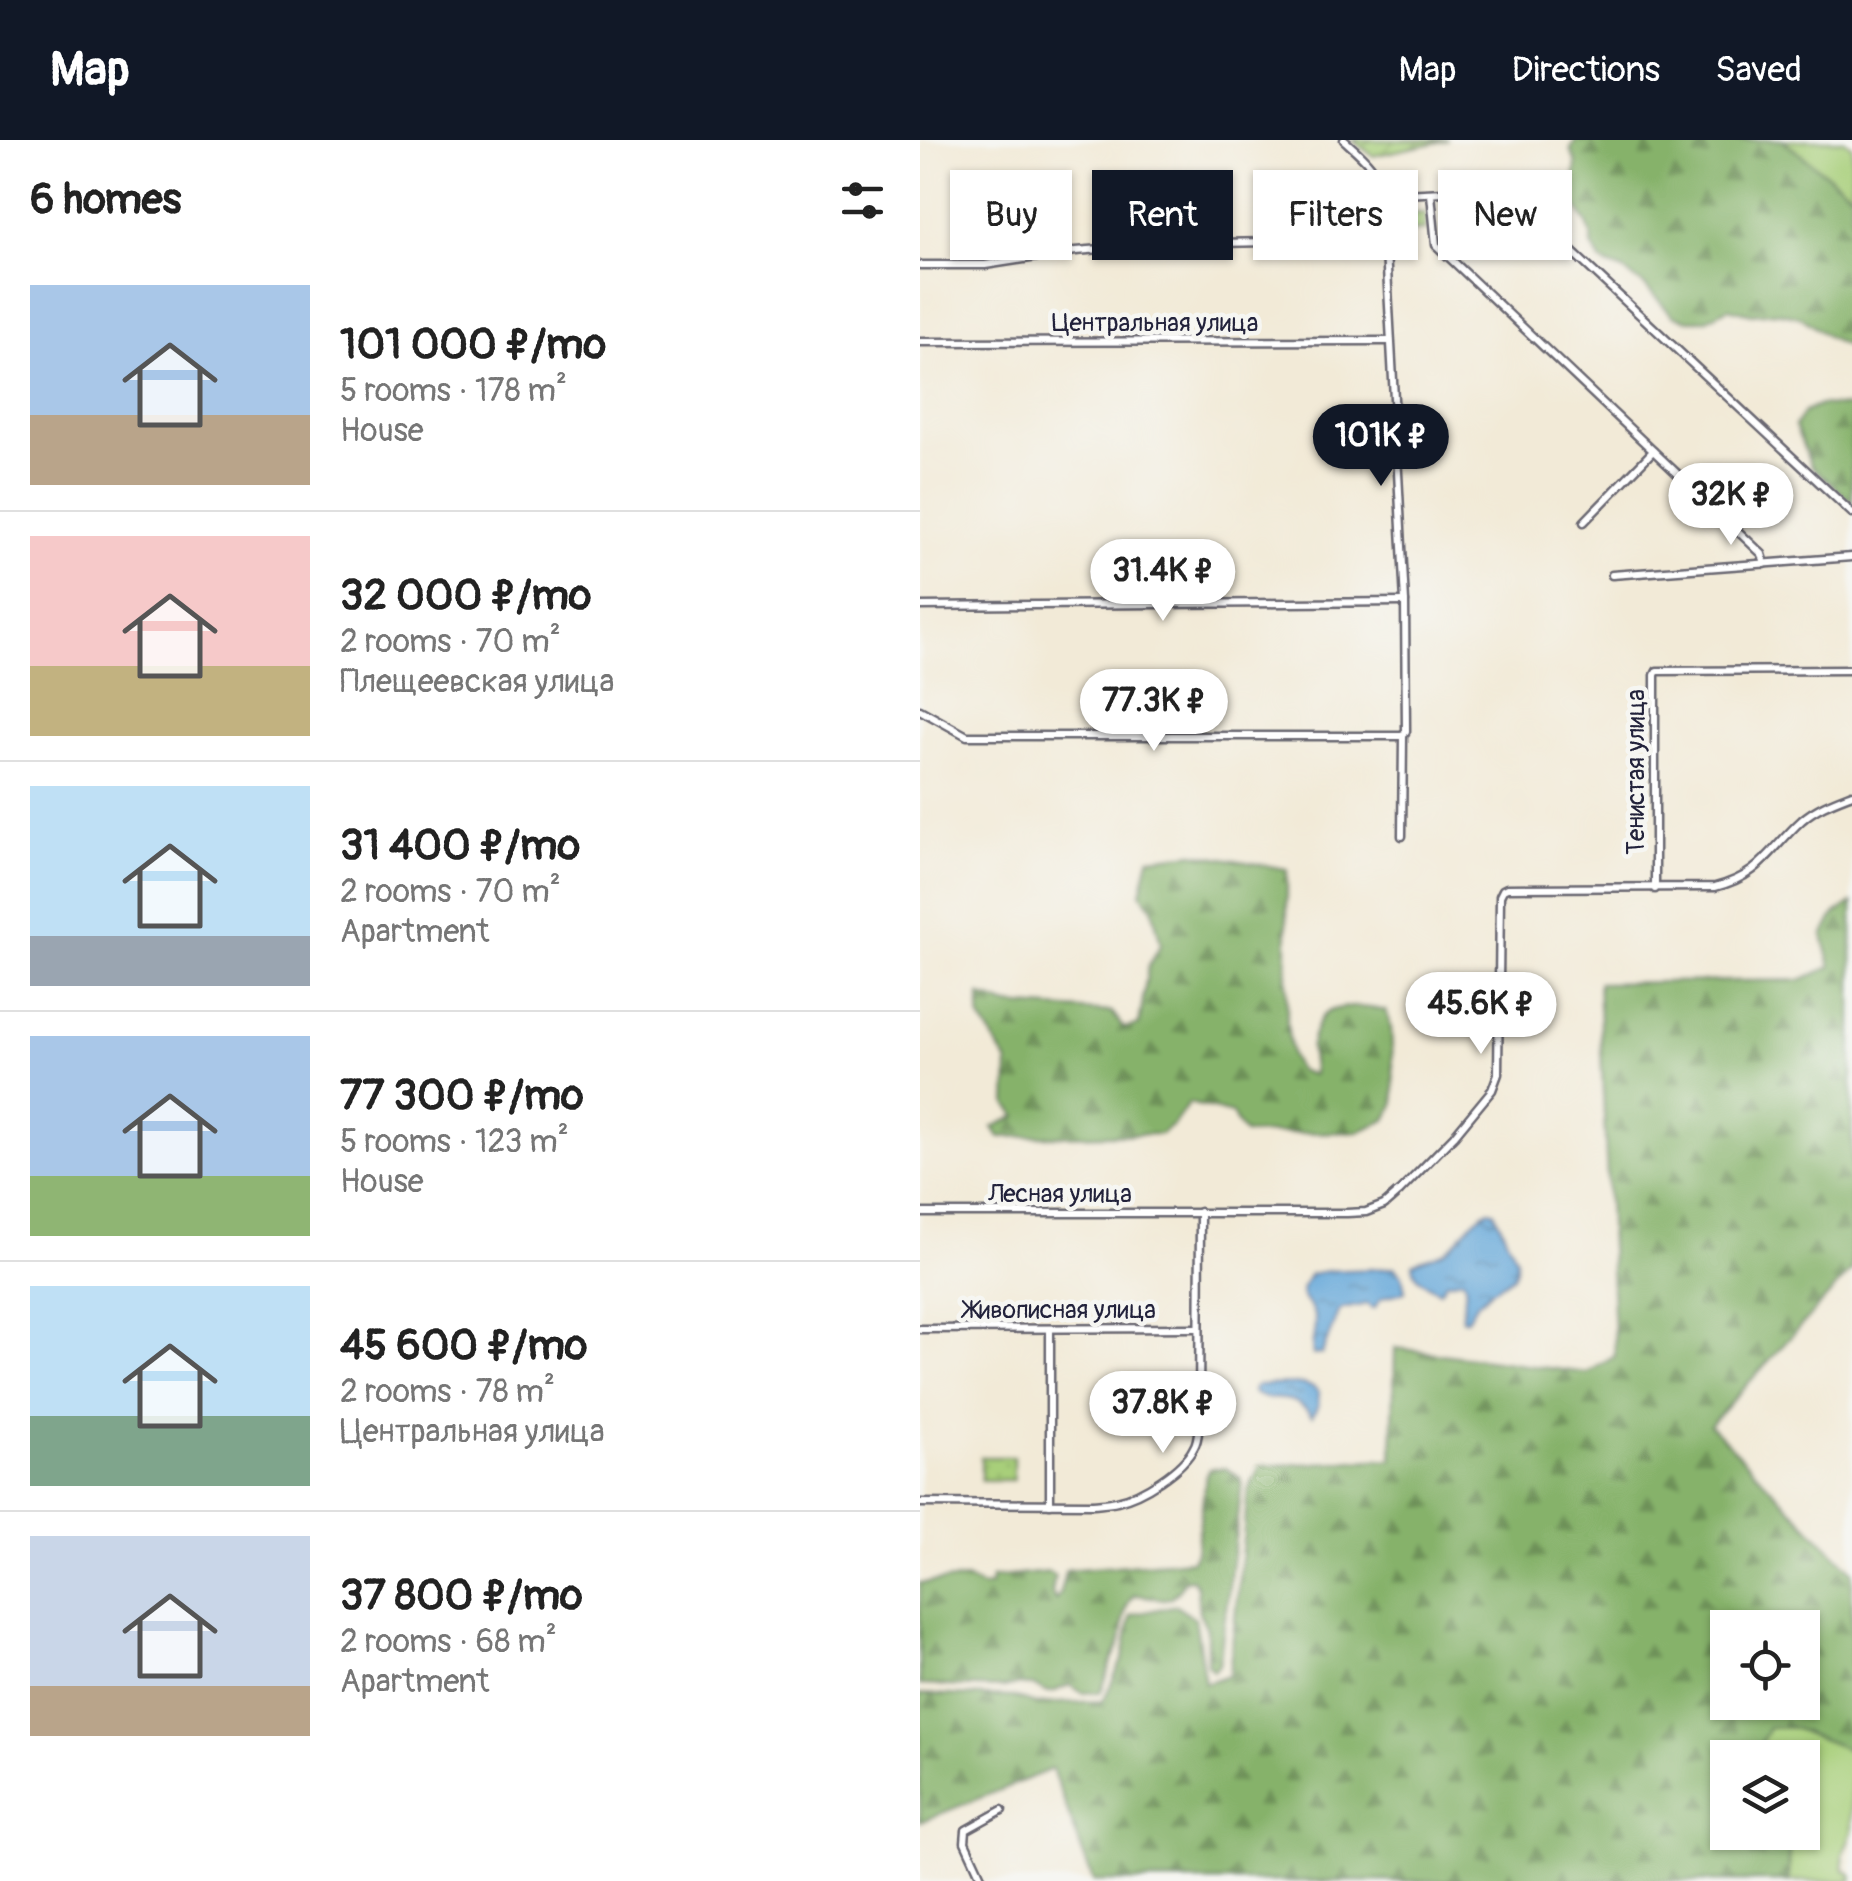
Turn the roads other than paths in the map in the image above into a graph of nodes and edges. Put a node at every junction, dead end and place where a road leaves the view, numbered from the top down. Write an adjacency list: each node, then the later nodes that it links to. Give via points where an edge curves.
1 (1344, 140): 2 (street)
2 (1375, 170)
3 (1418, 194): 4 (street)
4 (1431, 194): 10 (street, via 1436,245); 11 (street, via 1505,190)
5 (1253, 243): 7 (street)
6 (1386, 260): 9 (street)
7 (920, 265)
8 (920, 342): 9 (street, Центральная улица)
9 (1390, 342): 16 (street)
10 (1653, 451): 12 (street); 14 (street)
11 (1852, 513)
12 (1584, 522)
13 (1852, 556): 14 (street)
14 (1765, 564): 15 (street)
15 (1612, 574)
16 (1406, 602): 17 (street); 20 (street)
17 (920, 606)
18 (1852, 670): 23 (street, Тенистая улица, via 1658,671)
19 (920, 710): 20 (street, via 967,736)
20 (1403, 736): 22 (street)
21 (1852, 794): 23 (street, via 1804,818 1736,882)
22 (1402, 836)
23 (1655, 889): 24 (street, via 1503,890 1498,1074 1492,1090 1384,1205 1347,1213)
24 (1200, 1212): 25 (street, Лесная улица); 26 (street)
25 (920, 1213)
26 (1199, 1328): 28 (street, Живописная улица); 30 (street, via 1199,1424 1185,1460 1120,1501)
27 (920, 1329): 28 (street, Живописная улица)
28 (1050, 1329): 30 (street)
29 (920, 1504): 30 (street)
30 (1050, 1504)
31 (1002, 1810): 32 (street, via 966,1830)
32 (982, 1881)

